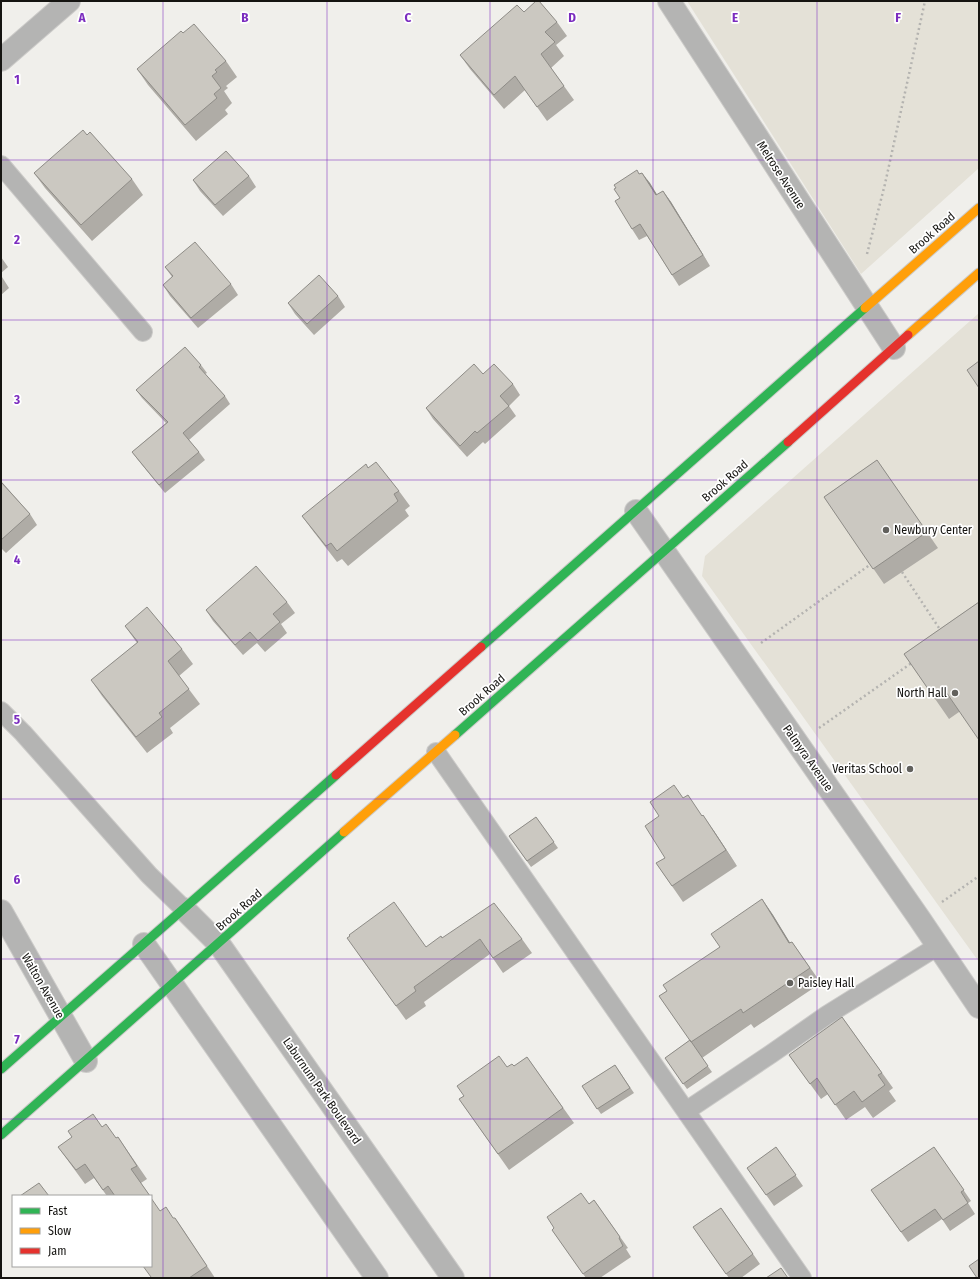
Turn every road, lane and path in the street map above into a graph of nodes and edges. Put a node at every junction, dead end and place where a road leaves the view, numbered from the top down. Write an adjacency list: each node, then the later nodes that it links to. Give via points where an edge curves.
1 (69, 1): 4 (street)
2 (669, 1): 9 (street, Melrose Avenue)
3 (925, 1): 7 (path, via 885,184)
4 (1, 60)
5 (1, 166): 10 (lane)
6 (979, 208): 9 (main road, Brook Road)
7 (866, 256)
8 (979, 273): 11 (main road, Brook Road)
9 (867, 307): 11 (street, Melrose Avenue); 12 (main road, Brook Road)
10 (143, 332)
11 (894, 348): 13 (main road, Brook Road)
12 (636, 510): 13 (street, Palmyra Avenue); 23 (main road, Brook Road)
13 (664, 551): 17 (street, Palmyra Avenue); 21 (main road, Brook Road)
14 (871, 564): 17 (path)
15 (902, 572): 16 (path)
16 (942, 632)
17 (739, 659): 20 (street, Palmyra Avenue)
18 (914, 661): 20 (path)
19 (1, 711): 23 (lane, via 149,875)
20 (797, 743): 25 (street, Palmyra Avenue)
21 (436, 752): 27 (main road, Brook Road); 34 (lane)
22 (979, 876): 25 (path)
23 (184, 909): 26 (main road, Brook Road); 27 (street, Laburnum Park Boulevard)
24 (1, 911): 31 (street, Walton Avenue)
25 (919, 918): 28 (street, Palmyra Avenue)
26 (144, 944): 29 (street); 31 (main road, Brook Road)
27 (219, 944): 29 (main road, Brook Road); 37 (street, Laburnum Park Boulevard)
28 (938, 946): 30 (street, Palmyra Avenue); 34 (lane, via 826,1015)
29 (172, 985): 32 (main road, Brook Road); 36 (street)
30 (979, 1007)
31 (61, 1016): 32 (street, Walton Avenue); 33 (main road, Brook Road)
32 (86, 1061): 35 (main road, Brook Road)
33 (1, 1069)
34 (686, 1111): 38 (lane)
35 (1, 1135)
36 (377, 1278)
37 (453, 1278)
38 (802, 1278)

